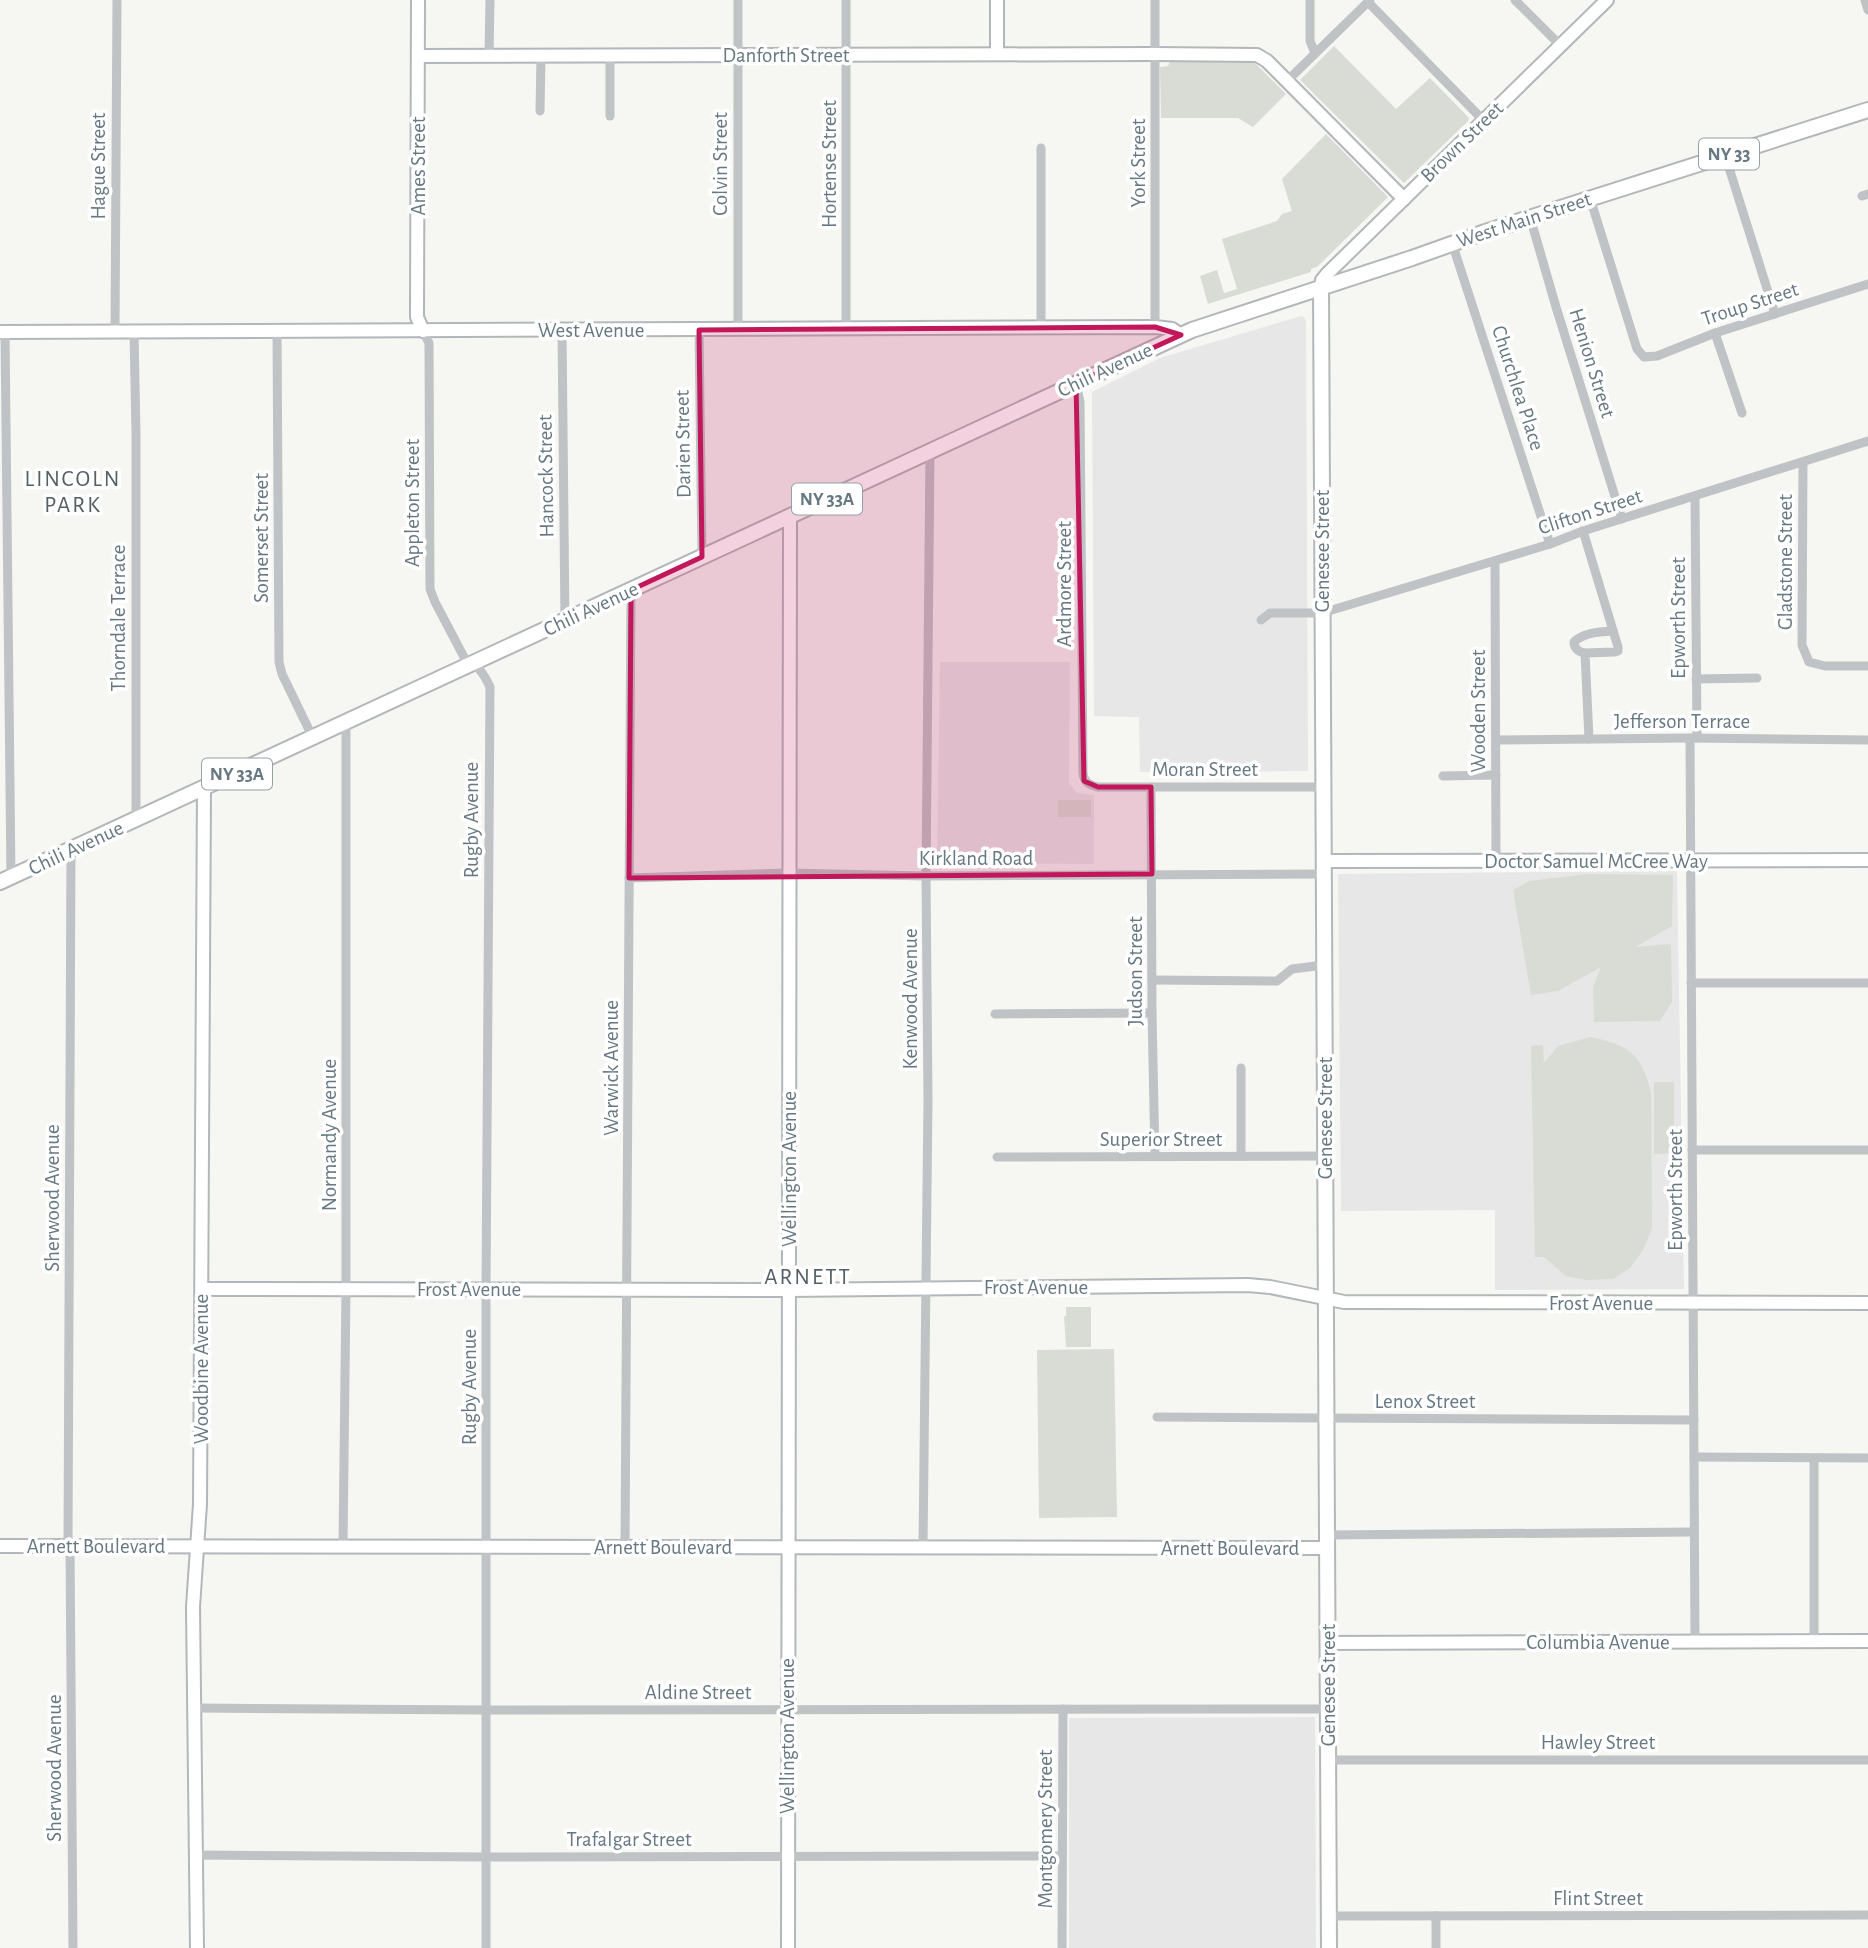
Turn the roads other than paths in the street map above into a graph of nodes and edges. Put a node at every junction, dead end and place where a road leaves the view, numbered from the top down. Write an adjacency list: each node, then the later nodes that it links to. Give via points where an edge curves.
1 (117, 0): 47 (street, Hague Street)
2 (418, 0): 21 (street, Ames Street)
3 (490, 0): 22 (street)
4 (738, 0): 19 (street, Colvin Street)
5 (846, 0): 20 (street, Hortense Street)
6 (997, 0): 16 (street)
7 (1155, 0): 17 (street, York Street)
8 (1310, 0): 15 (street, via 1310,41)
9 (1516, 0): 14 (street)
10 (1607, 0): 14 (street, Brown Street)
11 (1865, 0): 13 (street)
12 (1369, 1): 15 (street); 28 (street)
13 (1868, 10)
14 (1560, 46): 28 (street, Brown Street)
15 (1315, 53): 24 (street)
16 (997, 54): 17 (street, Danforth Street); 20 (street, Danforth Street)
17 (1155, 54): 24 (street, Danforth Street, via 1257,55); 38 (street, York Street)
18 (610, 55): 19 (street, Danforth Street); 23 (street, Danforth Street); 27 (street)
19 (738, 55): 20 (street, Danforth Street); 41 (street, Colvin Street)
20 (846, 55): 39 (street, Hortense Street)
21 (418, 56): 22 (street, Danforth Street); 45 (street, Ames Street, via 417,317)
22 (489, 56): 23 (street, Danforth Street)
23 (541, 56): 26 (street)
24 (1287, 81): 32 (street, Danforth Street)
25 (1868, 110): 30 (main road, West Main Street / NY 33)
26 (540, 111)
27 (610, 116)
28 (1484, 121): 32 (street, Brown Street)
29 (1041, 148): 40 (street)
30 (1725, 155): 31 (main road, West Main Street / NY 33); 37 (street)
31 (1590, 198): 33 (main road, West Main Street / NY 33); 49 (street, Troup Street, via 1637,349 1644,357)
32 (1404, 199): 36 (street, Brown Street, via 1327,274)
33 (1531, 217): 34 (main road, West Main Street / NY 33); 58 (street, Henion Street)
34 (1452, 243): 36 (main road, West Main Street / NY 33); 60 (street, Churchlea Place)
35 (1868, 284): 37 (street, Troup Street)
36 (1321, 287): 50 (main road, West Main Street / NY 33); 64 (main road, Genesee Street)
37 (1775, 314): 49 (street, Troup Street)
38 (1155, 327): 40 (street, West Avenue); 50 (street, West Avenue)
39 (846, 328): 40 (street, West Avenue); 41 (street, West Avenue)
40 (1041, 328)
41 (738, 329): 43 (street, West Avenue)
42 (562, 330): 43 (street, West Avenue); 45 (street, West Avenue); 66 (street, Hancock Street)
43 (699, 330): 61 (street, Darien Street)
44 (276, 331): 45 (street, West Avenue); 48 (street, West Avenue); 74 (street, Somerset Street, via 279,662)
45 (423, 331): 69 (street, Appleton Street, via 429,342 430,589 465,659)
46 (2, 332): 47 (street, West Avenue); 95 (street)
47 (115, 332): 48 (street, West Avenue)
48 (134, 332): 85 (street, Thorndale Terrace)
49 (1715, 333): 52 (street)
50 (1181, 335): 51 (main road, Chili Avenue / NY 33A)
51 (1076, 383): 54 (main road, Chili Avenue / NY 33A); 81 (street, Ardmore Street, via 1080,402 1083,773)
52 (1742, 413)
53 (1868, 441): 55 (street, Clifton Street)
54 (930, 452): 57 (main road, Chili Avenue / NY 33A); 93 (street, Kenwood Avenue)
55 (1802, 462): 56 (street, Clifton Street); 70 (street, Gladstone Street, via 1802,645 1809,662)
56 (1695, 497): 58 (street, Clifton Street); 72 (street, Epworth Street)
57 (790, 516): 61 (main road, Chili Avenue / NY 33A); 91 (street, Wellington Avenue)
58 (1622, 519): 59 (street, Clifton Street)
59 (1583, 531): 60 (street, Clifton Street); 67 (street)
60 (1550, 544): 62 (street, Clifton Street)
61 (702, 557): 63 (main road, Chili Avenue / NY 33A)
62 (1494, 561): 64 (street, Clifton Street); 77 (street, Wooden Street)
63 (631, 590): 66 (main road, Chili Avenue / NY 33A); 94 (street, Warwick Avenue)
64 (1322, 613): 65 (street, Clifton Street, via 1270,613); 83 (main road, Genesee Street)
65 (1261, 620)
66 (565, 621): 69 (main road, Chili Avenue / NY 33A)
67 (1613, 631): 68 (street, via 1618,651); 68 (street, via 1577,638 1574,646)
68 (1584, 653): 76 (street)
69 (473, 663): 73 (main road, Chili Avenue / NY 33A); 112 (street, Rugby Avenue, via 489,687)
70 (1868, 666)
71 (1758, 678): 72 (street)
72 (1696, 679): 75 (street, Epworth Street)
73 (346, 723): 74 (main road, Chili Avenue / NY 33A); 111 (street, Normandy Avenue)
74 (313, 738): 84 (main road, Chili Avenue / NY 33A)
75 (1693, 738): 76 (street, Jefferson Terrace); 78 (street, Jefferson Terrace); 89 (street, Epworth Street)
76 (1589, 739): 77 (street, Jefferson Terrace)
77 (1496, 740): 79 (street, Wooden Street)
78 (1868, 740)
79 (1496, 775): 80 (street); 88 (street, Wooden Street)
80 (1443, 776)
81 (1087, 783): 82 (street, Moran Street)
82 (1152, 786): 83 (street, Moran Street); 92 (street, Judson Street)
83 (1323, 788): 90 (main road, Genesee Street)
84 (204, 789): 85 (main road, Chili Avenue / NY 33A); 110 (street, Woodbine Avenue)
85 (136, 820): 86 (main road, Chili Avenue / NY 33A)
86 (71, 850): 95 (main road, Chili Avenue / NY 33A); 127 (street, Sherwood Avenue)
87 (1868, 860): 89 (street, Doctor Samuel McCree Way)
88 (1496, 861): 89 (street, Doctor Samuel McCree Way); 90 (street, Doctor Samuel McCree Way)
89 (1691, 861): 98 (street, Epworth Street)
90 (1324, 868): 92 (street, Kirkland Road); 96 (main road, Genesee Street)
91 (788, 873): 93 (street, Kirkland Road); 94 (street, Kirkland Road); 114 (street, Wellington Avenue)
92 (1152, 874): 93 (street, Kirkland Road); 97 (street, Judson Street)
93 (926, 876): 109 (street, Kenwood Avenue)
94 (629, 878): 113 (street, Warwick Avenue)
95 (5, 880)
96 (1324, 965): 97 (street, via 1292,969 1277,981); 107 (main road, Genesee Street)
97 (1152, 980): 100 (street, Judson Street)
98 (1691, 983): 99 (street); 103 (street, Epworth Street)
99 (1868, 983)
100 (1152, 1013): 101 (street); 105 (street, Judson Street)
101 (995, 1014)
102 (1241, 1068): 106 (street)
103 (1692, 1150): 104 (street); 116 (street, Epworth Street)
104 (1868, 1150)
105 (1155, 1156): 106 (street, Superior Street); 108 (street, Superior Street)
106 (1241, 1156): 107 (street, Superior Street)
107 (1325, 1156): 115 (main road, Genesee Street)
108 (997, 1157)
109 (926, 1288): 114 (street, Frost Avenue); 115 (street, Frost Avenue, via 1248,1285); 133 (street, Kenwood Avenue)
110 (202, 1289): 111 (street, Frost Avenue); 128 (street, Woodbine Avenue)
111 (346, 1289): 112 (street, Frost Avenue); 129 (street, Normandy Avenue)
112 (486, 1289): 113 (street, Frost Avenue); 130 (street, Rugby Avenue)
113 (627, 1290): 114 (street, Frost Avenue); 131 (street, Warwick Avenue)
114 (789, 1290): 132 (street, Wellington Avenue)
115 (1326, 1299): 116 (street, Frost Avenue); 119 (main road, Genesee Street)
116 (1693, 1303): 117 (street, Frost Avenue); 120 (street, Epworth Street)
117 (1868, 1303)
118 (1157, 1416): 119 (street, Lenox Street)
119 (1326, 1418): 120 (street, Lenox Street); 125 (main road, Genesee Street)
120 (1694, 1420): 121 (street, Epworth Street)
121 (1694, 1457): 122 (street); 124 (street, Epworth Street)
122 (1814, 1458): 123 (street); 136 (street)
123 (1868, 1458)
124 (1695, 1532): 125 (street, Arnett Boulevard); 135 (street, Epworth Street)
125 (1327, 1541): 133 (street, Arnett Boulevard); 137 (main road, Genesee Street)
126 (0, 1546): 127 (street, Arnett Boulevard)
127 (69, 1546): 128 (street, Arnett Boulevard); 152 (street, Sherwood Avenue)
128 (197, 1546): 129 (street, Arnett Boulevard); 138 (street, Woodbine Avenue)
129 (343, 1546): 130 (street, Arnett Boulevard)
130 (487, 1547): 131 (street, Arnett Boulevard); 141 (street, Rugby Avenue)
131 (625, 1547): 132 (street, Arnett Boulevard)
132 (787, 1547): 133 (street, Arnett Boulevard); 142 (street, Wellington Avenue)
133 (923, 1547)
134 (1868, 1641): 136 (street, Columbia Avenue)
135 (1695, 1642): 136 (street, Columbia Avenue); 137 (street, Columbia Avenue)
136 (1814, 1642)
137 (1327, 1643): 140 (main road, Genesee Street)
138 (195, 1709): 141 (street, Aldine Street); 145 (street, Woodbine Avenue)
139 (1063, 1709): 140 (street, Aldine Street); 142 (street, Aldine Street); 147 (street, Montgomery Street)
140 (1328, 1709): 143 (main road, Genesee Street)
141 (486, 1710): 142 (street, Aldine Street); 148 (street, Rugby Avenue)
142 (787, 1710): 146 (street, Wellington Avenue)
143 (1328, 1760): 144 (street, Hawley Street); 150 (main road, Genesee Street)
144 (1868, 1760)
145 (196, 1855): 148 (street, Trafalgar Street); 153 (street, Woodbine Avenue)
146 (788, 1856): 147 (street, Trafalgar Street); 148 (street, Trafalgar Street); 155 (street, Wellington Avenue)
147 (1061, 1856): 156 (street, Montgomery Street)
148 (486, 1857): 154 (street, Rugby Avenue)
149 (1868, 1915): 151 (street, Flint Street)
150 (1329, 1916): 151 (street, Flint Street); 157 (main road, Genesee Street)
151 (1436, 1916): 158 (street)
152 (73, 1948)
153 (197, 1948)
154 (486, 1948)
155 (788, 1948)
156 (1062, 1948)
157 (1329, 1948)
158 (1436, 1948)

